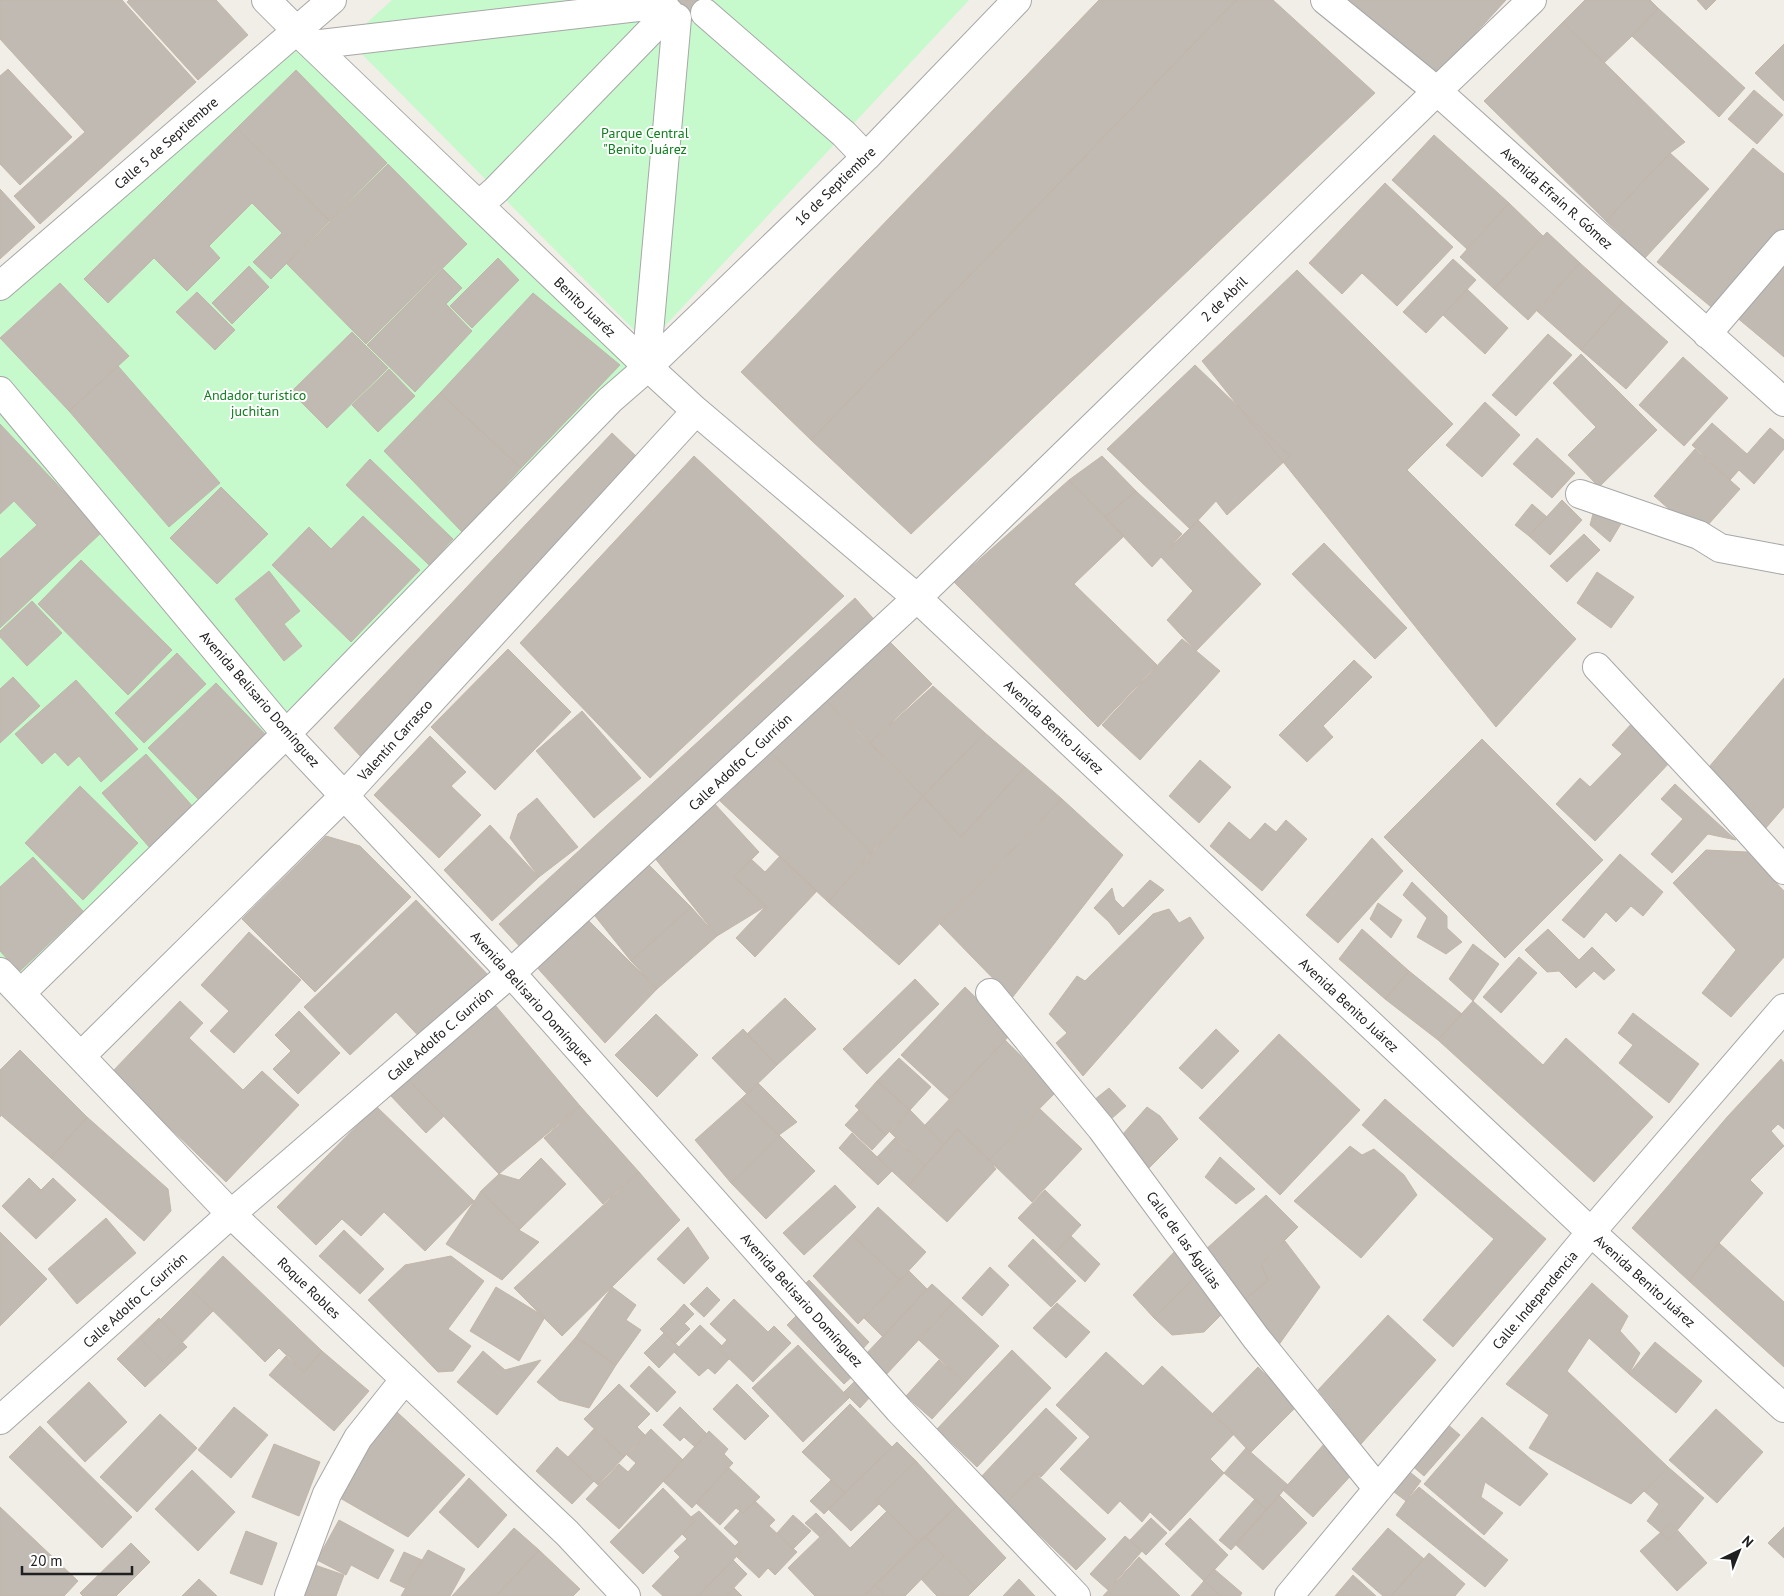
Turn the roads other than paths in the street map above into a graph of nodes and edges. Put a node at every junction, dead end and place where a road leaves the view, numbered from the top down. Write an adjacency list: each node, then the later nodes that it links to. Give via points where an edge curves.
1 (266, 0): 8 (street, Benito Juaréz)
2 (332, 0): 8 (street, Calle 5 de Septiembre)
3 (1017, 0): 10 (street, 16 de Septiembre)
4 (1325, 0): 9 (street, Avenida Efraín R. Gómez)
5 (1532, 0): 9 (street, 2 de Abril)
6 (708, 7): 7 (street, via 696,18 686,20); 10 (street)
7 (668, 8): 8 (street); 11 (street); 15 (street)
8 (304, 38): 11 (street, Benito Juaréz); 13 (street, Calle 5 de Septiembre)
9 (1437, 91): 14 (street, Avenida Efraín R. Gómez); 21 (street, 2 de Abril)
10 (866, 157): 15 (street, 16 de Septiembre)
11 (479, 205): 15 (street, Benito Juaréz)
12 (1784, 244): 14 (street)
13 (0, 286)
14 (1707, 334): 17 (street, Avenida Efraín R. Gómez)
15 (648, 367): 18 (street, Benito Juaréz); 23 (street, via 610,400)
16 (0, 391): 23 (street, Avenida Belisario Domínguez)
17 (1784, 402)
18 (696, 411): 21 (street, Benito Juaréz); 24 (street, Valentín Carrasco)
19 (1580, 494): 20 (street, via 1699,535 1720,548)
20 (1784, 560)
21 (917, 598): 27 (street, Calle Adolfo C. Gurrión); 33 (street, Avenida Benito Juárez)
22 (1597, 667): 25 (street)
23 (286, 734): 24 (street, Avenida Belisario Domínguez); 28 (street)
24 (344, 795): 27 (street, Avenida Belisario Domínguez); 31 (street, Valentín Carrasco)
25 (1784, 870)
26 (0, 972): 28 (street, Roque Robles)
27 (511, 973): 32 (street, Calle Adolfo C. Gurrión); 40 (street, Avenida Belisario Domínguez, via 899,1410)
28 (21, 993): 31 (street, Roque Robles)
29 (990, 993): 37 (street, Calle de las Águilas, via 1101,1128 1256,1338)
30 (1784, 1008): 33 (street, Calle. Independencia)
31 (81, 1056): 32 (street, Roque Robles)
32 (231, 1214): 34 (street, Roque Robles); 36 (street, Calle Adolfo C. Gurrión)
33 (1591, 1232): 35 (street, Avenida Benito Juárez); 37 (street, Calle. Independencia)
34 (405, 1379): 38 (street, via 358,1438 327,1494); 39 (street, Roque Robles, via 566,1533)
35 (1784, 1408)
36 (0, 1420)
37 (1378, 1489): 41 (street, Calle. Independencia)
38 (288, 1596)
39 (626, 1596)
40 (1076, 1596)
41 (1289, 1596)

